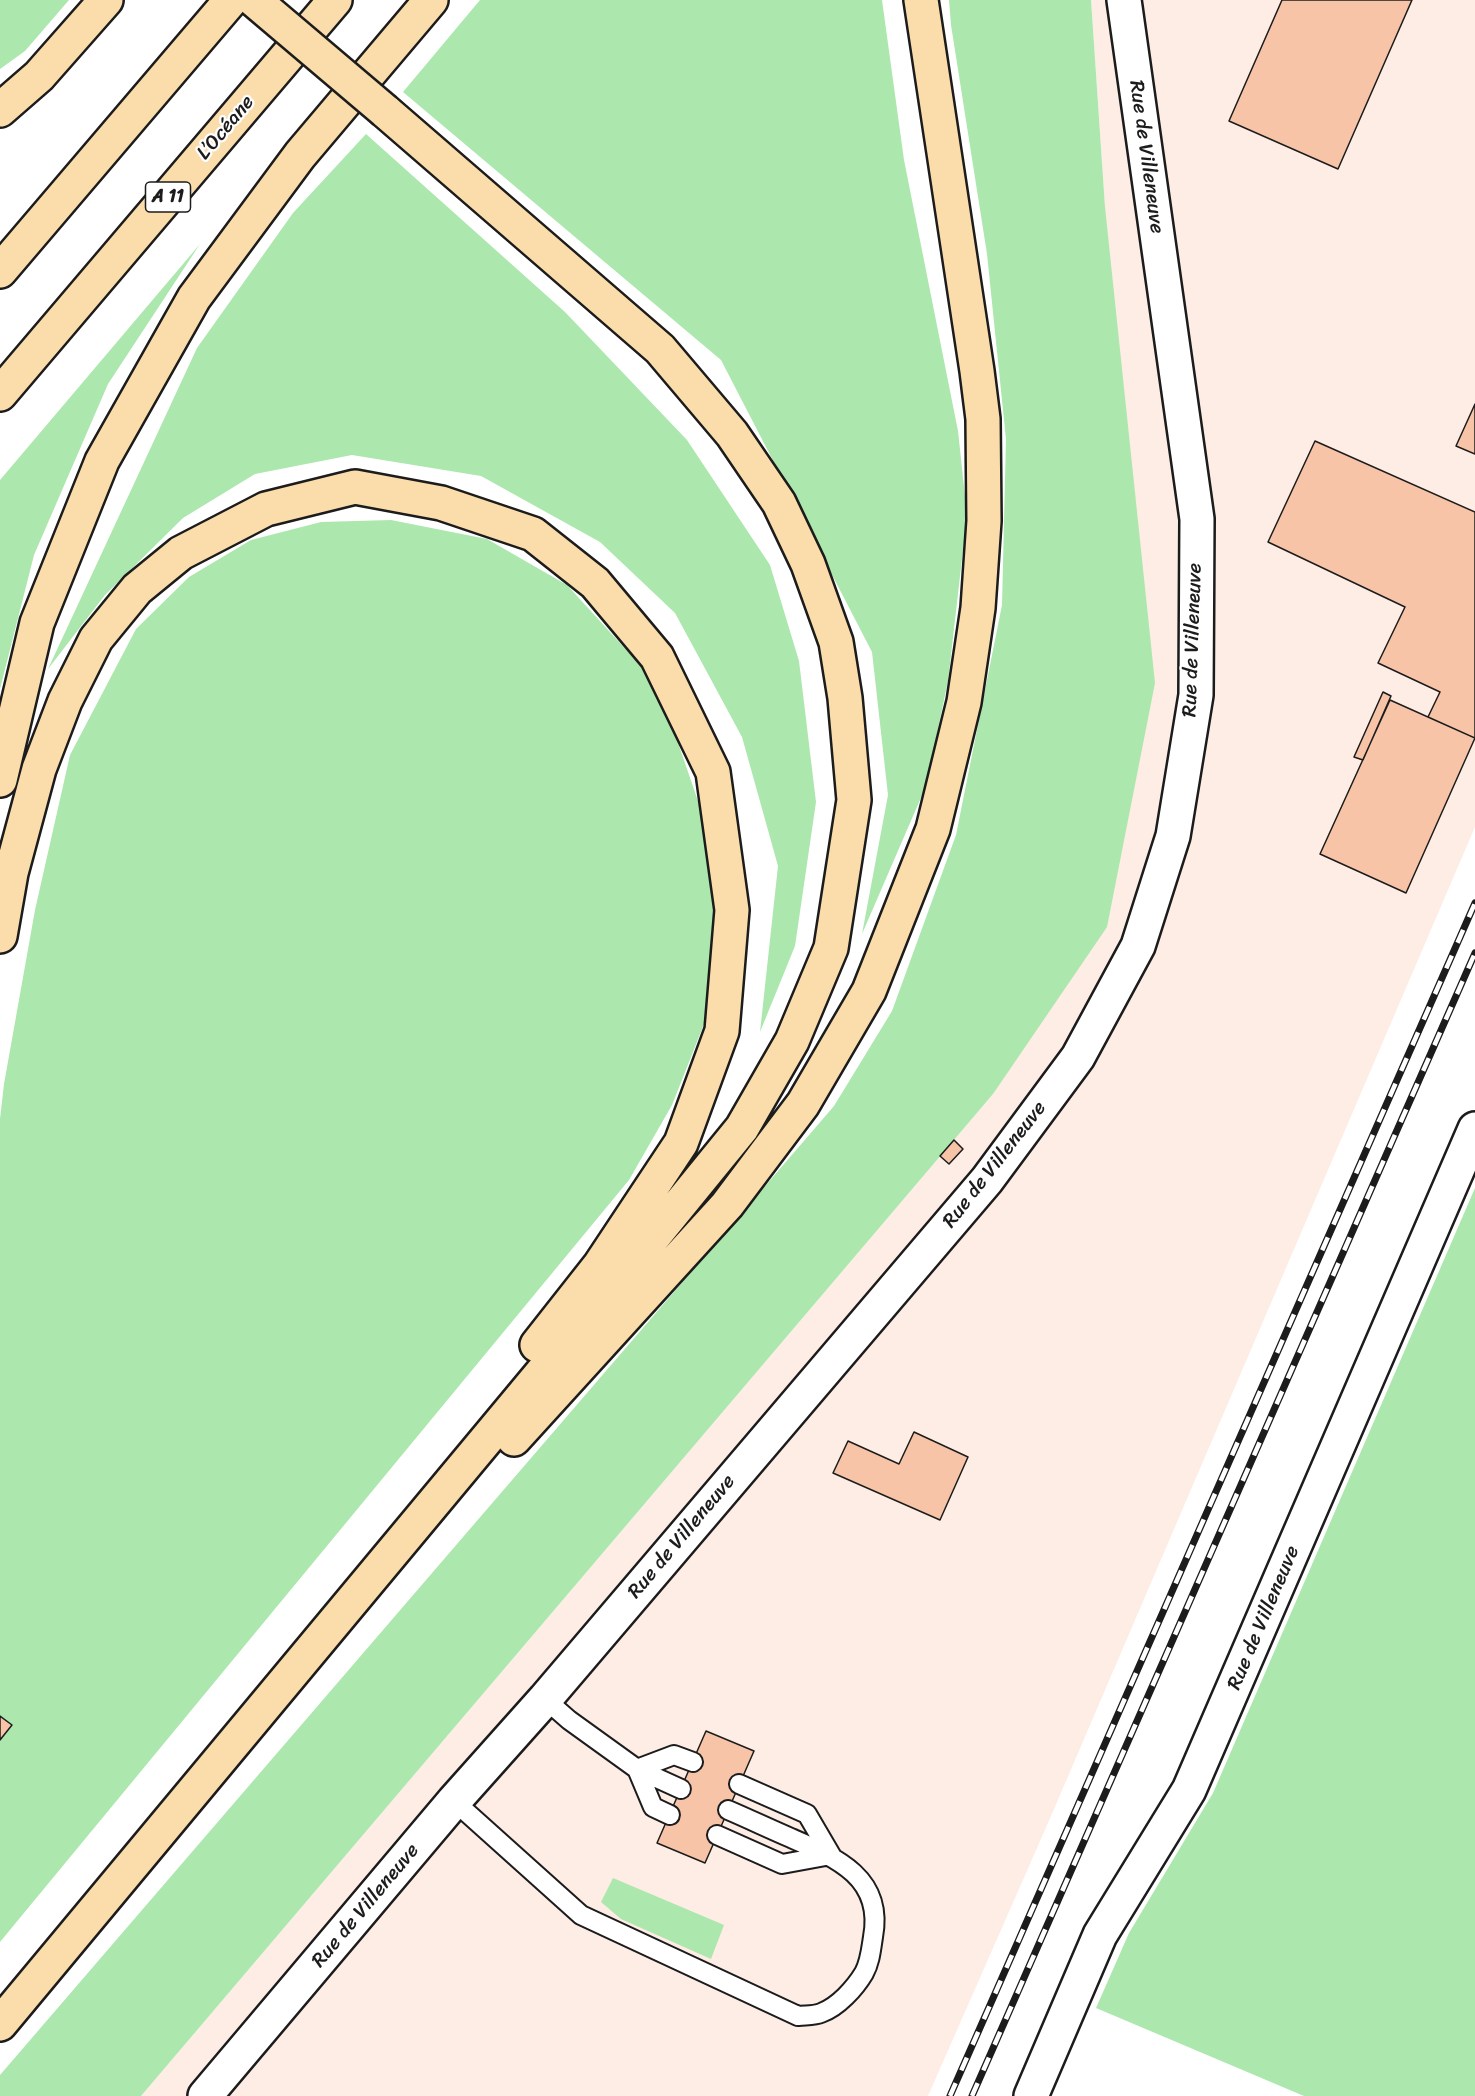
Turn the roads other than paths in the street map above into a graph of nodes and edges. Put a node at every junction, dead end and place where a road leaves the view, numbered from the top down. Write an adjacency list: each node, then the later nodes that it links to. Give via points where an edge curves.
1 (106, 0): 8 (highway, via 39,76)
2 (231, 0): 9 (highway)
3 (254, 0): 15 (highway, bridge, via 660,349 732,434 779,503 808,564 836,642 854,800 831,948 792,1041 742,1128)
4 (335, 0): 10 (highway, L’Océane / A 11)
5 (431, 0): 11 (highway, via 300,154 194,298 102,461 37,623)
6 (921, 0): 15 (highway, via 983,419 984,509 978,608 964,702 933,829 869,991 802,1104 728,1205)
7 (1125, 0): 14 (street, Rue de Villeneuve, via 1197,519 1196,695 1173,836 1138,946 1078,1057 987,1180)
8 (0, 110)
9 (0, 271)
10 (0, 394)
11 (0, 780)
12 (0, 936): 15 (highway, via 11,873 39,770 65,701 96,639 136,589 181,553 266,509 355,487 441,503 533,534 595,583 657,657 713,772 732,910 722,1031 681,1143 600,1265)
13 (1475, 1129): 27 (street, Rue de Villeneuve, via 1190,1790 1100,1935)
14 (545, 1699): 17 (lane); 20 (street, Rue de Villeneuve)
15 (269, 1702): 25 (highway)
16 (693, 1762): 17 (lane, via 674,1755)
17 (637, 1769): 19 (lane); 22 (lane, via 653,1807)
18 (739, 1784): 24 (lane, via 807,1814)
19 (681, 1789)
20 (454, 1801): 24 (lane, via 581,1915 798,2016 821,2013 839,2002 857,1985 868,1965 875,1927 873,1903 863,1883); 26 (street, Rue de Villeneuve)
21 (728, 1810): 24 (lane)
22 (670, 1815)
23 (717, 1835): 24 (lane, via 782,1864)
24 (831, 1855)
25 (0, 2024)
26 (205, 2096)
27 (1031, 2096)

